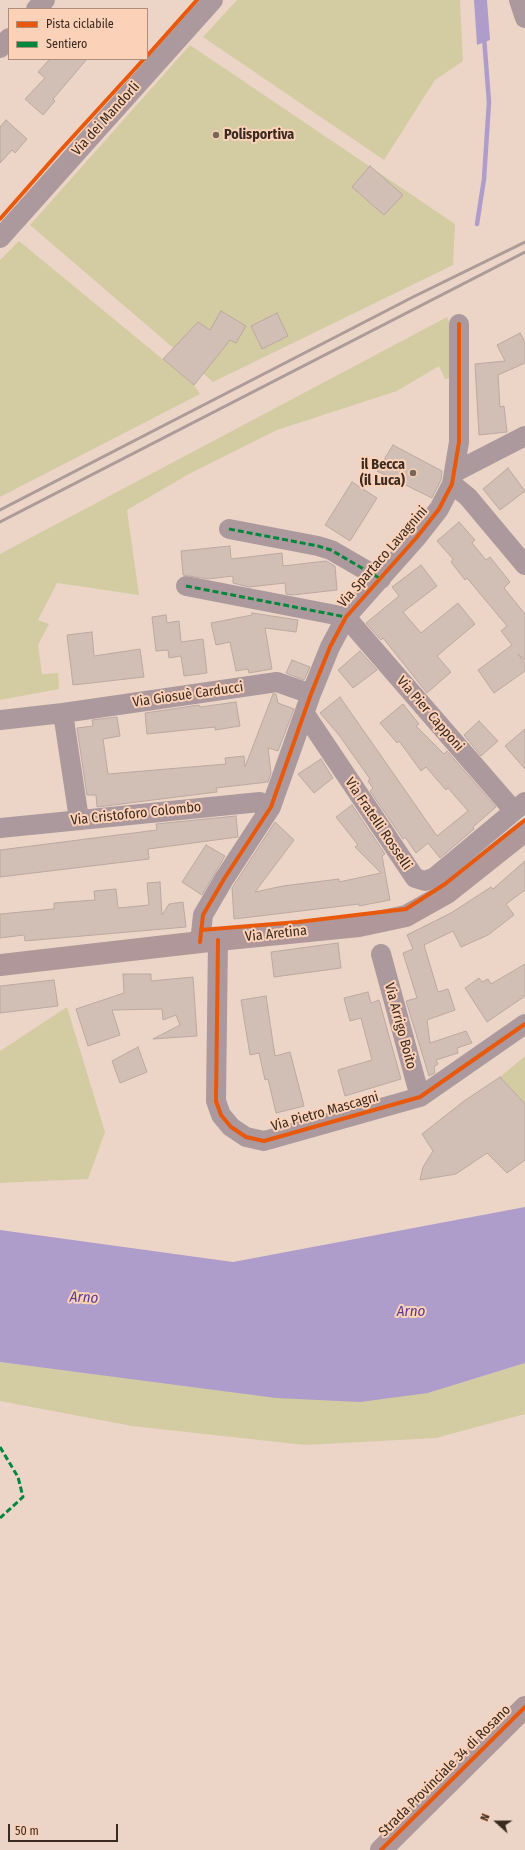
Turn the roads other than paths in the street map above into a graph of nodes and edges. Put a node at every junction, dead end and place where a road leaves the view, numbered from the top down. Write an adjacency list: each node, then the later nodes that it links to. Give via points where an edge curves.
1 (45, 0): 4 (street)
2 (213, 0): 8 (street, Via dei Mandorli)
3 (519, 0): 5 (street)
4 (37, 8)
5 (525, 18)
6 (8, 39): 7 (street)
7 (0, 48)
8 (0, 238)
9 (459, 324): 11 (street, Via Spartaco Lavagnini, via 459,434)
10 (525, 436): 11 (street)
11 (453, 478): 13 (street); 14 (street, Via Spartaco Lavagnini, via 439,509)
12 (229, 529): 14 (street, via 331,550)
13 (525, 565)
14 (381, 579): 16 (street, Via Spartaco Lavagnini)
15 (186, 586): 16 (street)
16 (346, 617): 17 (street, Via Spartaco Lavagnini, via 330,647); 22 (street, Via Pier Capponi)
17 (311, 694): 18 (street, Via Giosuè Carducci, via 277,682); 19 (street, Via Spartaco Lavagnini)
18 (63, 713): 20 (street, Via Giosuè Carducci); 23 (street)
19 (305, 714): 21 (street, Via Spartaco Lavagnini); 22 (street, Via Fratelli Rosselli, via 415,878 425,881 435,877)
20 (0, 720)
21 (271, 807): 23 (street, Via Cristoforo Colombo, via 260,802); 26 (street, Via Spartaco Lavagnini, via 203,916)
22 (519, 807)
23 (79, 819): 24 (street, Via Cristoforo Colombo)
24 (0, 828)
25 (525, 831): 26 (main road, Via Aretina, via 447,893 406,916 359,926)
26 (209, 941): 28 (main road, Via Aretina); 30 (street, Via Pietro Mascagni, via 216,1101 221,1115 246,1138 264,1141)
27 (381, 954): 30 (street, Via Arrigo Boito)
28 (0, 965)
29 (525, 1024): 30 (street, Via Pietro Mascagni)
30 (420, 1097)
31 (525, 1707): 32 (main road, Strada Provinciale 34 di Rosano)
32 (381, 1850)

